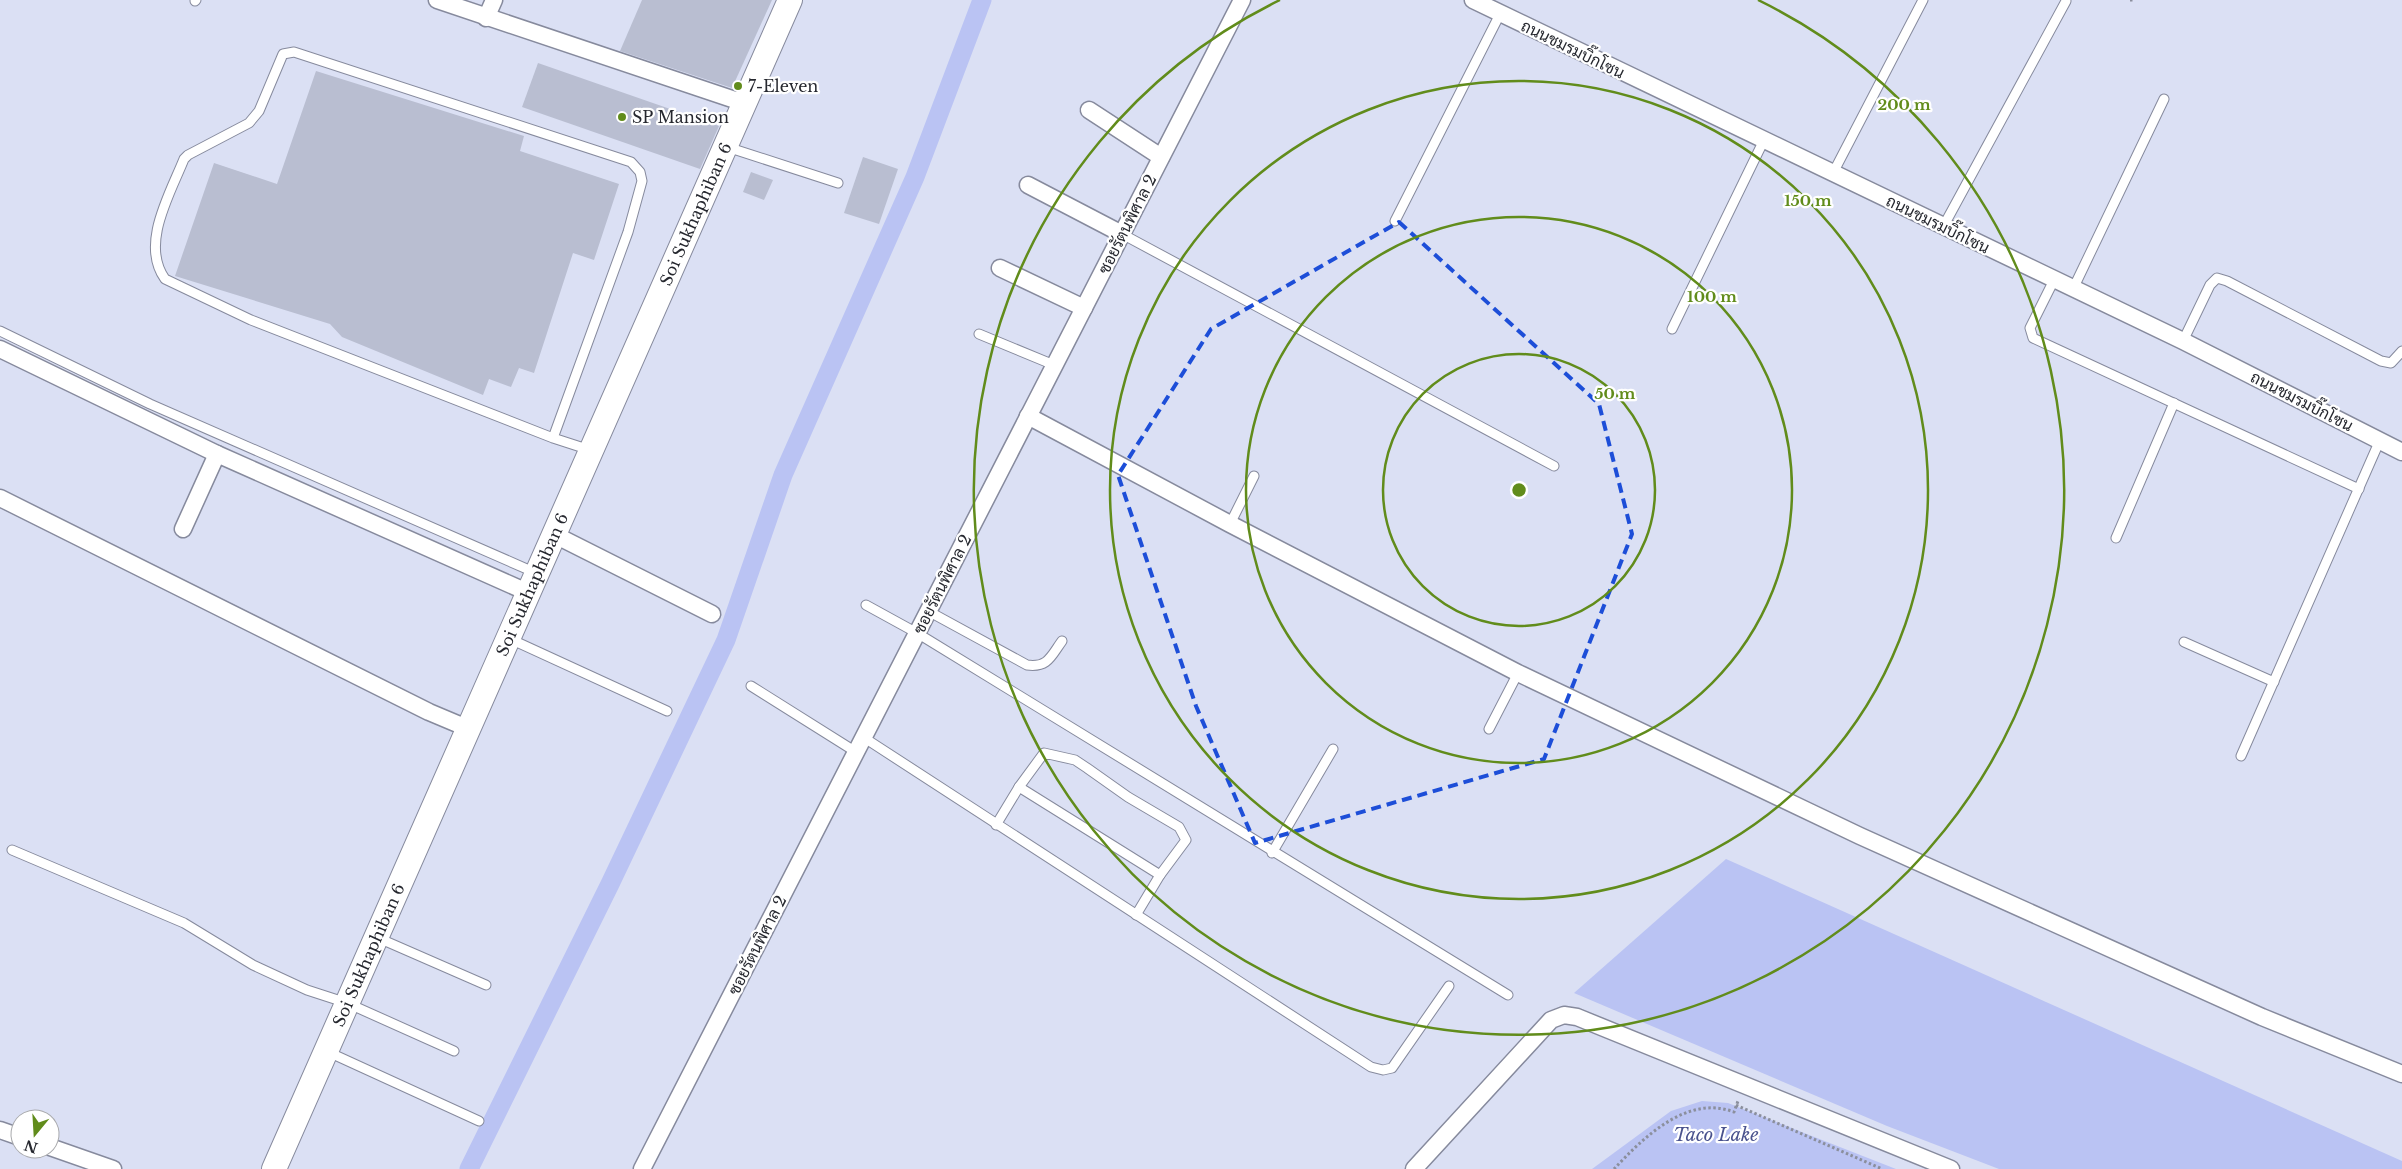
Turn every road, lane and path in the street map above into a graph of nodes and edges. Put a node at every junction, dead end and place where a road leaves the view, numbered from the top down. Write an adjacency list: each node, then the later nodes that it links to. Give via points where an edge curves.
1 (437, 0): 11 (street)
2 (494, 0): 11 (street)
3 (790, 0): 13 (street, Soi Sukhaphiban 6)
4 (1242, 0): 17 (street, ซอยรัตนพิศาล 2)
5 (1472, 0): 10 (street, ถนนชมรมบิ๊กโซน)
6 (1923, 0): 18 (lane)
7 (2130, 0): 8 (path)
8 (2135, 0)
9 (2066, 1): 22 (lane)
10 (1500, 14): 15 (street, ถนนชมรมบิ๊กโซน); 21 (lane)
11 (486, 18): 13 (street)
12 (2164, 99): 26 (lane)
13 (744, 102): 16 (street, Soi Sukhaphiban 6)
14 (1089, 110): 17 (street)
15 (1764, 140): 18 (street, ถนนชมรมบิ๊กโซน); 28 (lane)
16 (725, 146): 19 (lane); 39 (street, Soi Sukhaphiban 6)
17 (1161, 157): 23 (street, ซอยรัตนพิศาล 2)
18 (1833, 173): 22 (street, ถนนชมรมบิ๊กโซน)
19 (838, 184)
20 (1028, 185): 23 (street)
21 (1395, 221)
22 (1942, 227): 25 (street, ถนนชมรมบิ๊กโซน)
23 (1122, 234): 27 (street, ซอยรัตนพิศาล 2); 42 (lane)
24 (1000, 268): 27 (street)
25 (2054, 280): 26 (street, ถนนชมรมบิ๊กโซน); 35 (lane, via 2030,328 2033,338)
26 (2073, 289): 31 (street, ถนนชมรมบิ๊กโซน)
27 (1084, 308): 34 (street, ซอยรัตนพิศาล 2)
28 (1672, 329)
29 (0, 331): 50 (lane)
30 (979, 334): 34 (lane)
31 (2183, 341): 33 (lane, via 2217,278 2227,280 2381,361 2391,362); 38 (street, ถนนชมรมบิ๊กโซน)
32 (0, 349): 41 (street)
33 (2402, 351)
34 (1054, 365): 36 (street, ซอยรัตนพิศาล 2)
35 (2174, 403): 44 (lane); 49 (lane)
36 (1028, 416): 46 (street); 52 (street, ซอยรัตนพิศาล 2)
37 (553, 438): 37 (lane, via 251,320 171,282 160,273 154,251 156,236 184,159 188,154 249,124 259,111 283,54 294,52 631,162 638,168 642,182 628,232); 39 (lane)
38 (2380, 440): 40 (street, ถนนชมรมบิ๊กโซน); 44 (lane)
39 (590, 450): 48 (street, Soi Sukhaphiban 6)
40 (2402, 452)
41 (218, 454): 47 (street); 50 (street)
42 (1554, 466)
43 (1254, 476): 46 (lane)
44 (2359, 488): 59 (lane)
45 (0, 498): 62 (street, via 428,712)
46 (1230, 524): 58 (street)
47 (183, 529)
48 (553, 534): 50 (street, Soi Sukhaphiban 6); 53 (street)
49 (2116, 538)
50 (532, 582): 55 (street, Soi Sukhaphiban 6)
51 (866, 605): 54 (lane)
52 (928, 612): 54 (street, ซอยรัตนพิศาล 2); 56 (lane, via 1027,665 1044,664)
53 (712, 614)
54 (917, 633): 64 (street, ซอยรัตนพิศาล 2); 70 (lane)
55 (508, 637): 61 (lane); 62 (street, Soi Sukhaphiban 6)
56 (1062, 641)
57 (2184, 642): 59 (lane)
58 (1518, 673): 63 (lane); 80 (street, via 1860,836 2262,1018)
59 (2274, 682): 66 (lane)
60 (751, 686): 64 (lane)
61 (667, 711)
62 (467, 728): 73 (street, Soi Sukhaphiban 6)
63 (1489, 729)
64 (860, 745): 68 (lane); 85 (street, ซอยรัตนพิศาล 2)
65 (1333, 749): 70 (lane)
66 (2241, 756)
67 (1018, 788): 68 (lane); 71 (lane); 71 (lane, via 1044,753 1075,760 1179,827 1186,840)
68 (996, 825): 72 (lane)
69 (12, 850): 77 (lane, via 184,923 253,965 307,990)
70 (1272, 853): 76 (lane)
71 (1160, 875): 72 (lane)
72 (1136, 915): 75 (lane, via 1370,1067 1382,1070 1392,1068)
73 (376, 936): 74 (lane); 77 (street, Soi Sukhaphiban 6)
74 (486, 985)
75 (1450, 986)
76 (1508, 995)
77 (347, 1003): 78 (street, Soi Sukhaphiban 6); 79 (lane)
78 (326, 1050): 81 (lane); 84 (street, Soi Sukhaphiban 6)
79 (454, 1051)
80 (2402, 1074)
81 (479, 1121)
82 (60, 1150): 83 (street)
83 (113, 1169)
84 (274, 1169)
85 (642, 1169)
86 (1414, 1169): 89 (street, via 1552,1020 1564,1015 1586,1020)
87 (1614, 1169): 88 (path, via 1664,1124 1701,1109 1723,1108 1734,1112 1736,1105)
88 (1882, 1169)
89 (1951, 1169)

